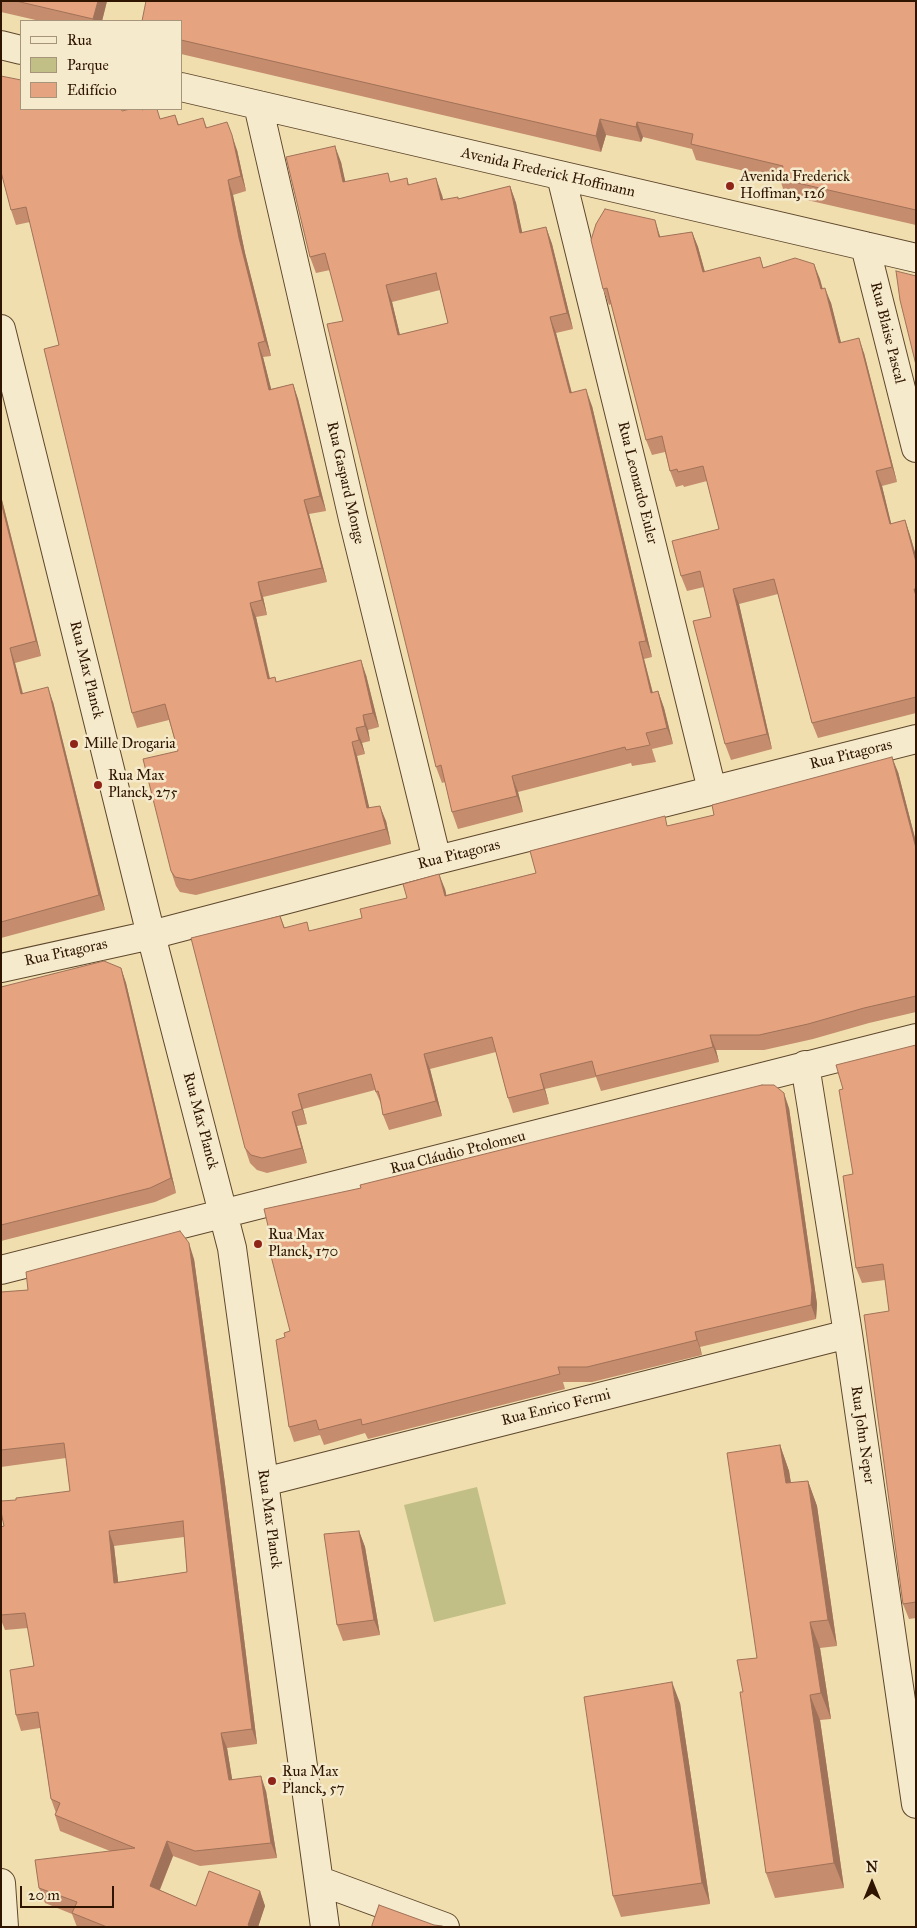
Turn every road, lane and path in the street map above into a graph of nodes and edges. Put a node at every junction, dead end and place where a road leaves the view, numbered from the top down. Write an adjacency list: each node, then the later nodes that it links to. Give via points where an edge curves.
1 (1, 45): 2 (street)
2 (20, 50)
3 (182, 87): 4 (street, Avenida Frederick Hoffmann)
4 (258, 105): 5 (street, Avenida Frederick Hoffmann); 12 (street, Rua Gaspard Monge, via 353,520)
5 (561, 176): 6 (street, Avenida Frederick Hoffmann); 11 (street, Rua Leonardo Euler)
6 (865, 246): 7 (street, Avenida Frederick Hoffmann); 9 (street, Rua Blaise Pascal)
7 (916, 258)
8 (1, 329): 13 (street, Rua Max Planck)
9 (916, 448)
10 (916, 739): 11 (street, Rua Pitagoras)
11 (712, 790): 12 (street, Rua Pitagoras)
12 (437, 860): 13 (street, Rua Pitagoras)
13 (151, 935): 14 (street, Rua Pitagoras); 17 (street, Rua Max Planck)
14 (1, 968)
15 (916, 1038): 16 (street, Rua Cláudio Ptolomeu)
16 (805, 1065): 17 (street, Rua Cláudio Ptolomeu); 19 (street, Rua John Neper)
17 (224, 1212): 18 (street, Rua Cláudio Ptolomeu); 20 (street, Rua Max Planck, via 232,1248)
18 (1, 1270)
19 (848, 1334): 20 (street, Rua Enrico Fermi); 21 (street, Rua John Neper)
20 (264, 1482): 23 (street, Rua Max Planck)
21 (905, 1659): 22 (street, Rua John Neper)
22 (916, 1804)
23 (320, 1881): 26 (street, Rua Max Planck); 27 (street)
24 (1, 1883): 25 (street)
25 (4, 1927)
26 (325, 1927)
27 (445, 1927)

